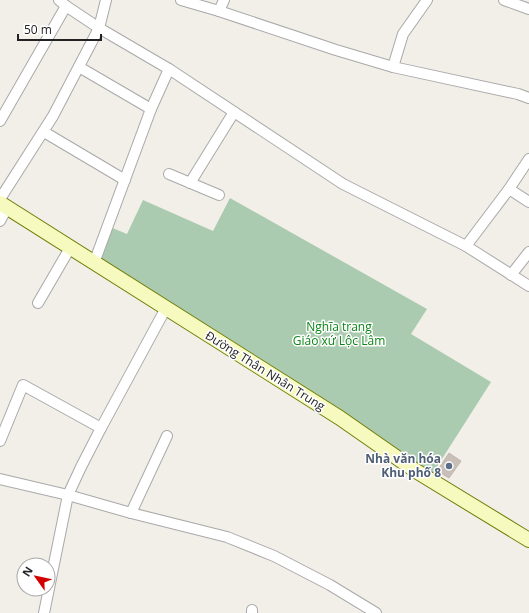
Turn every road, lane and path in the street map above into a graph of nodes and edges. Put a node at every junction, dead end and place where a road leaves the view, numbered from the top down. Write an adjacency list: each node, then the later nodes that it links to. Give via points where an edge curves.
1 (106, 0): 9 (street)
2 (183, 0): 8 (street)
3 (224, 0): 8 (street)
4 (427, 0): 10 (street, via 403,34)
5 (504, 0): 7 (street)
6 (63, 3): 9 (street); 16 (street)
7 (529, 9)
8 (219, 11): 10 (street)
9 (99, 28): 11 (street); 12 (street)
10 (393, 67): 13 (street)
11 (79, 68): 14 (street); 17 (street)
12 (169, 69): 14 (street); 15 (street)
13 (529, 98)
14 (151, 109): 20 (street)
15 (234, 112): 21 (street); 27 (street, via 342,184)
16 (0, 122)
17 (44, 132): 20 (street); 25 (street)
18 (529, 159): 22 (street)
19 (169, 174): 21 (street)
20 (125, 180): 30 (street)
21 (190, 183): 23 (street)
22 (509, 189): 24 (street); 27 (street)
23 (219, 195)
24 (529, 202)
25 (2, 203): 26 (street); 28 (street, Đường Thân Nhân Trung)
26 (0, 221)
27 (466, 246): 31 (street)
28 (70, 248): 30 (street, Đường Thân Nhân Trung); 33 (street)
29 (529, 252): 31 (street)
30 (94, 263): 34 (street, Đường Thân Nhân Trung)
31 (511, 275): 32 (street)
32 (529, 286)
33 (38, 303)
34 (166, 308): 35 (street); 41 (street, Đường Thân Nhân Trung, via 340,418 416,471)
35 (101, 428): 37 (street, via 23,385); 39 (street)
36 (167, 436): 40 (street)
37 (0, 441)
38 (0, 480): 39 (street)
39 (68, 495): 40 (street); 42 (street)
40 (131, 513): 43 (street, via 227,537 274,556)
41 (529, 540)
42 (44, 613)
43 (376, 613)

